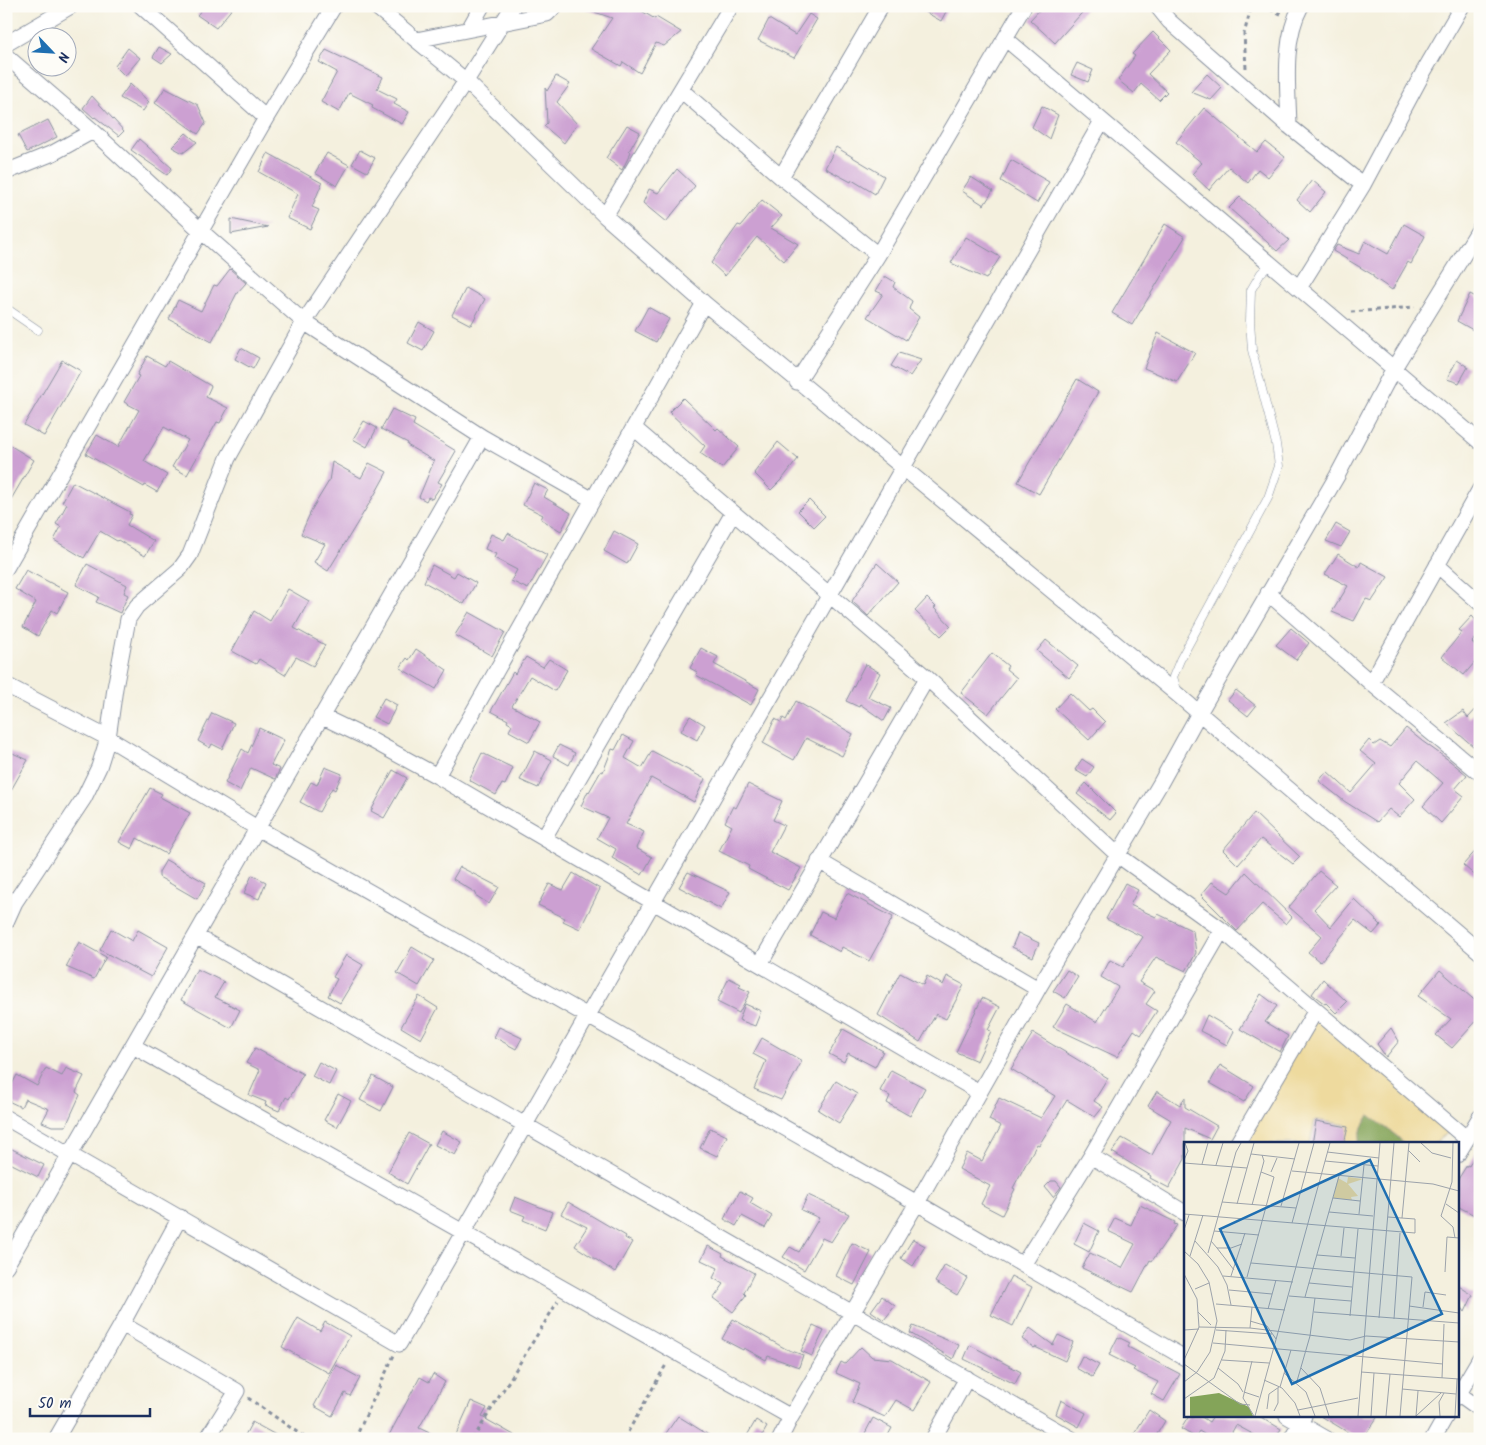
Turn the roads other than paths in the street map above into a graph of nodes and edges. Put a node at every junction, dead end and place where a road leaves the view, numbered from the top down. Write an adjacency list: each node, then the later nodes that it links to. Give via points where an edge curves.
1 (71, 6): 18 (street)
2 (141, 6): 22 (street)
3 (334, 6): 22 (street)
4 (376, 6): 17 (street)
5 (482, 6): 15 (street)
6 (513, 6): 14 (street)
7 (555, 6): 14 (street, via 548,14)
8 (731, 6): 21 (street)
9 (880, 6): 27 (street)
10 (1024, 6): 16 (street)
11 (1157, 6): 24 (street)
12 (1462, 6): 28 (street)
13 (1298, 12): 24 (street, via 1289,45)
14 (503, 22): 15 (street); 20 (street)
15 (469, 29): 17 (street)
16 (1006, 39): 23 (street); 32 (street)
17 (416, 40): 20 (street)
18 (6, 44)
19 (6, 56): 25 (street)
20 (466, 81): 29 (street); 37 (street)
21 (681, 90): 27 (street); 29 (street)
22 (266, 118): 31 (street)
23 (1102, 120): 33 (street); 44 (street)
24 (1289, 126): 28 (street)
25 (93, 131): 26 (street, via 53,153); 31 (street)
26 (6, 172)
27 (781, 177): 32 (street)
28 (1363, 185): 34 (street)
29 (605, 216): 35 (street)
30 (1480, 228): 39 (street)
31 (201, 231): 37 (street); 49 (street)
32 (878, 255): 40 (street)
33 (1270, 264): 34 (street); 56 (lane, via 1251,290 1250,321 1252,350 1279,466 1268,498 1180,660 1173,677)
34 (1299, 288): 39 (street)
35 (704, 303): 40 (street); 41 (street)
36 (6, 308): 38 (lane)
37 (304, 322): 42 (street); 59 (street, via 228,458 190,554 180,569 137,606 128,619)
38 (38, 330)
39 (1394, 368): 43 (street); 50 (street)
40 (797, 382): 44 (street)
41 (634, 428): 46 (street); 47 (street)
42 (482, 437): 46 (street); 58 (street)
43 (1480, 442)
44 (902, 467): 51 (street); 56 (street)
45 (1480, 490): 48 (street)
46 (593, 500): 61 (street)
47 (733, 513): 51 (street); 63 (street)
48 (1437, 566): 52 (street); 54 (street)
49 (6, 568)
50 (1268, 593): 54 (street); 57 (street)
51 (829, 596): 53 (street); 66 (street)
52 (1480, 603)
53 (927, 678): 64 (street); 65 (street)
54 (1371, 683): 60 (street)
55 (6, 685): 59 (street)
56 (1178, 694): 57 (street)
57 (1199, 712): 64 (street); 70 (street)
58 (321, 716): 61 (street); 62 (street)
59 (108, 738): 62 (street); 67 (street, via 84,798 15,902)
60 (1480, 773)
61 (437, 776): 63 (street)
62 (258, 828): 69 (street); 74 (street)
63 (544, 838): 66 (street)
64 (1119, 856): 68 (street); 72 (street)
65 (819, 861): 71 (street); 72 (street)
66 (653, 902): 71 (street); 74 (street)
67 (6, 922)
68 (1222, 930): 73 (street); 84 (street)
69 (196, 936): 75 (street); 79 (street)
70 (1480, 952)
71 (760, 964): 76 (street)
72 (1038, 989): 76 (street)
73 (1316, 1010): 80 (street); 81 (street)
74 (587, 1016): 79 (street); 85 (street)
75 (133, 1046): 82 (street); 88 (street)
76 (980, 1092): 85 (street)
77 (1480, 1117): 80 (street)
78 (6, 1118): 82 (street)
79 (525, 1125): 88 (street); 91 (street)
80 (1467, 1139): 83 (street)
81 (1238, 1142)
82 (71, 1154): 87 (street); 89 (street)
83 (1458, 1154)
84 (1091, 1156): 86 (street); 90 (street)
85 (917, 1202): 90 (street); 91 (street)
86 (1184, 1212)
87 (180, 1217): 88 (street, via 399,1344); 92 (street)
88 (463, 1232): 99 (street)
89 (6, 1266)
90 (1023, 1266): 93 (street)
91 (852, 1312): 96 (street); 99 (street)
92 (122, 1324): 102 (street); 103 (street, via 237,1391)
93 (1184, 1357)
94 (1480, 1358): 95 (street)
95 (1462, 1377): 97 (street)
96 (967, 1378): 105 (street); 106 (street)
97 (1458, 1395): 98 (street)
98 (1480, 1409)
99 (791, 1417): 104 (street)
100 (1445, 1418): 109 (street)
101 (1297, 1419): 107 (street); 108 (street)
102 (56, 1439)
103 (207, 1439)
104 (780, 1439)
105 (933, 1439)
106 (1072, 1439)
107 (1291, 1439)
108 (1327, 1439)
109 (1433, 1439)

